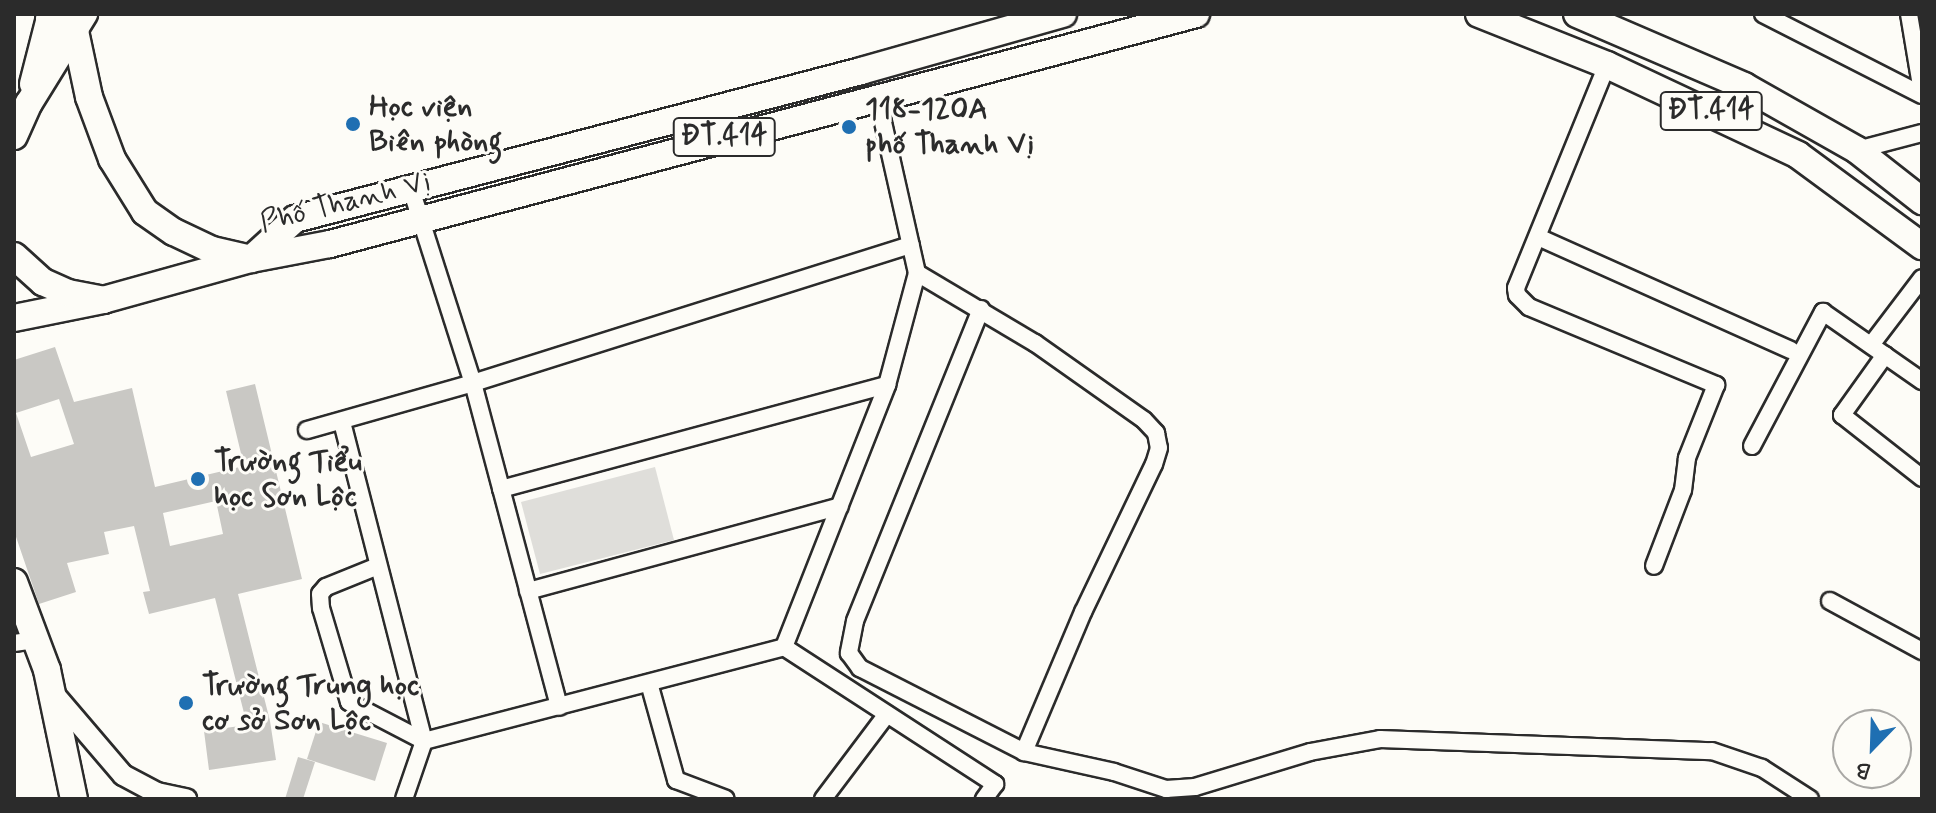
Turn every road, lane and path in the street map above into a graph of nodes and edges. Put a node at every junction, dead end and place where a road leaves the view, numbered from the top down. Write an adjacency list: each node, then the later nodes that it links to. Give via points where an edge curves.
1 (1063, 14): 10 (main road, Phố Thanh Vị)
2 (1196, 14): 12 (main road, Phố Thanh Vị / ĐT.414)
3 (1479, 14): 9 (main road, ĐT.414)
4 (1577, 14): 16 (main road, via 1744,86)
5 (1763, 14): 11 (street)
6 (1909, 14): 11 (street)
7 (50, 16): 8 (main road); 13 (main road)
8 (80, 22): 13 (main road); 24 (main road, via 89,97 128,191 145,212 174,232 212,250)
9 (1607, 65): 20 (street); 22 (main road, ĐT.414, via 1798,155)
10 (861, 71): 12 (main road); 17 (main road, Phố Thanh Vị)
11 (1922, 94)
12 (877, 96): 19 (main road, Phố Thanh Vị / ĐT.414); 21 (street)
13 (21, 112): 15 (main road)
14 (1922, 133): 16 (street)
15 (14, 136)
16 (1857, 150): 18 (main road)
17 (411, 189): 19 (street); 24 (main road, Phố Thanh Vị, via 295,219)
18 (1922, 201)
19 (420, 219): 24 (main road, Phố Thanh Vị / ĐT.414); 33 (street)
20 (1538, 237): 30 (street); 42 (street, via 1516,288 1520,301 1716,385)
21 (911, 245): 25 (street); 33 (street)
22 (1922, 246)
23 (14, 256): 27 (main road, via 43,282)
24 (251, 259): 27 (main road, Phố Thanh Vị / ĐT.414)
25 (917, 273): 28 (street); 34 (street)
26 (1922, 278): 31 (street)
27 (103, 300): 29 (main road, Phố Thanh Vị / ĐT.414)
28 (981, 309): 54 (street, via 1144,420 1156,433 1159,448); 54 (street, via 855,621 849,653 860,668)
29 (14, 318)
30 (1791, 350)
31 (1878, 350): 32 (street); 37 (street, via 1823,312); 38 (street, via 1842,415)
32 (1922, 381)
33 (473, 383): 35 (street); 39 (street)
34 (887, 385): 39 (street); 40 (street)
35 (342, 422): 36 (street); 41 (street)
36 (307, 430)
37 (1752, 446)
38 (1922, 478)
39 (501, 489): 44 (street)
40 (840, 506): 44 (street); 47 (street)
41 (378, 566): 53 (street); 53 (street, via 326,587 320,594 321,608 349,702)
42 (1654, 566)
43 (14, 582): 46 (main road)
44 (528, 591): 51 (street)
45 (1830, 601): 48 (street)
46 (24, 641): 50 (main road)
47 (784, 647): 49 (street); 52 (street)
48 (1922, 651)
49 (649, 683): 51 (street); 58 (street, via 676,780)
50 (51, 690): 55 (street, via 123,775); 56 (main road)
51 (559, 707): 53 (street)
52 (887, 714): 59 (street); 60 (street, via 995,784)
53 (424, 741): 57 (street)
54 (1024, 752): 61 (street, via 1166,789 1195,787 1310,752 1380,739 1712,751 1762,768)
55 (178, 798)
56 (74, 799)
57 (404, 799)
58 (726, 799)
59 (823, 799)
60 (984, 799)
61 (1810, 799)

